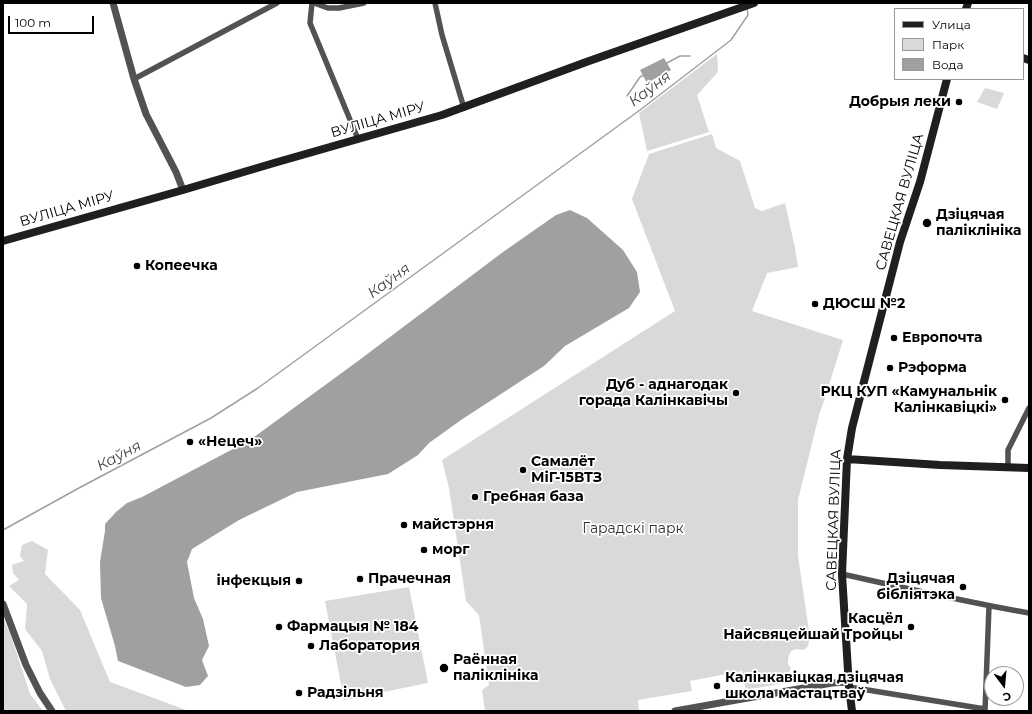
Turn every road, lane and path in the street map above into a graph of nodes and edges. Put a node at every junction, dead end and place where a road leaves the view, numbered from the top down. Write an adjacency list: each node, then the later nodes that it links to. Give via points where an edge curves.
1 (113, 3): 7 (street)
2 (277, 3): 7 (street)
3 (313, 3): 4 (street, via 328,8 339,8); 10 (street, via 310,23)
4 (364, 3)
5 (435, 3): 9 (street)
6 (754, 3): 9 (main road, ВУЛІЦА МІРУ)
7 (134, 79): 11 (street, via 146,114)
8 (947, 80): 14 (main road, САВЕЦКАЯ ВУЛІЦА, via 920,182 900,242 852,428)
9 (464, 108): 10 (main road, ВУЛІЦА МІРУ)
10 (358, 139): 11 (main road, ВУЛІЦА МІРУ)
11 (183, 190): 12 (main road, ВУЛІЦА МІРУ)
12 (3, 241)
13 (1029, 408): 15 (street, via 1008,450)
14 (847, 460): 15 (main road); 17 (main road, САВЕЦКАЯ ВУЛІЦА)
15 (1008, 467): 16 (main road)
16 (1029, 468)
17 (842, 574): 19 (street); 21 (main road, САВЕЦКАЯ ВУЛІЦА)
18 (3, 604): 23 (street, via 26,665)
19 (989, 606): 20 (street); 22 (street)
20 (1029, 613)
21 (849, 684): 22 (street); 24 (street, via 825,684); 25 (main road, САВЕЦКАЯ ВУЛІЦА)
22 (985, 710)
23 (52, 711)
24 (675, 711)
25 (852, 711)

